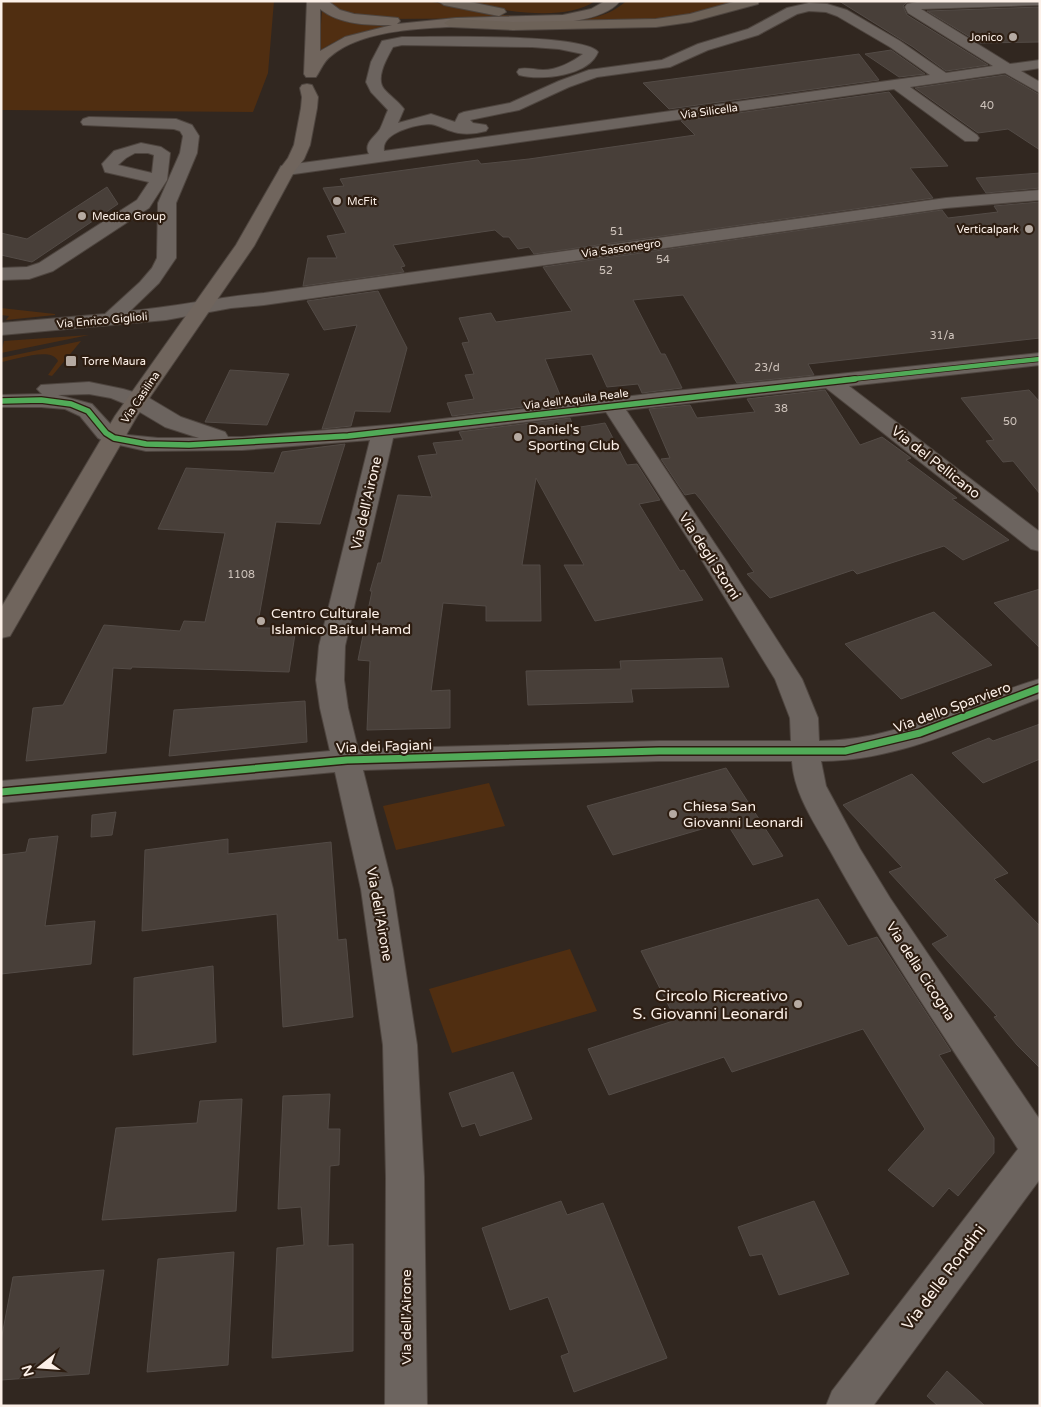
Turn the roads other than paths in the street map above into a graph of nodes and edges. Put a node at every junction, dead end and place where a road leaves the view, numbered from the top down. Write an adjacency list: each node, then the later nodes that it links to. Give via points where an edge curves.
1 (314, 1): 11 (main road, Via Casilina)
2 (320, 1): 8 (main road, via 331,12 354,18)
3 (444, 1): 7 (highway, via 521,14)
4 (614, 1): 7 (main road)
5 (753, 1): 8 (highway, via 666,22 513,26)
6 (1040, 1): 12 (street, via 912,7)
7 (595, 12): 8 (main road, via 557,19)
8 (451, 24): 11 (main road, via 395,29 355,38 329,50)
9 (631, 53): 14 (street)
10 (1040, 64): 12 (street, Via Silicella)
11 (312, 68): 25 (main road, Via Casilina, via 307,88 295,109)
12 (1007, 69): 15 (street, Via Silicella); 17 (street)
13 (524, 72): 18 (street, via 557,74 592,52 542,44 390,43 384,48 372,82)
14 (594, 73): 15 (street, via 665,64 703,47 753,32 792,12 816,7 836,11 869,28); 19 (street, via 514,107)
15 (944, 78): 16 (street, Via Silicella)
16 (897, 84): 23 (street, Via Silicella); 24 (street)
17 (1040, 89)
18 (396, 109): 20 (street); 22 (street)
19 (474, 110): 20 (street, via 451,127); 23 (street, via 531,121)
20 (423, 117): 22 (street)
21 (89, 122): 32 (street, via 176,124 186,128 191,136 190,149 167,202 166,260)
22 (387, 130): 26 (street, via 375,147)
23 (553, 133): 26 (street, Via Silicella)
24 (971, 138)
25 (293, 140): 26 (street, Via Silicella, via 333,156); 27 (main road, Via Casilina, via 296,159)
26 (379, 157): 27 (street, Via Silicella)
27 (287, 170): 31 (main road, Via Casilina, via 248,241)
28 (159, 180): 30 (street, via 140,207 46,267 29,273)
29 (1040, 195): 31 (street, Via Sassonegro, via 946,203)
30 (1, 274)
31 (202, 307): 32 (street, Via Enrico Giglioli); 37 (main road, Via Casilina)
32 (111, 319): 33 (street, Via Enrico Giglioli)
33 (1, 329)
34 (1040, 359): 35 (street, Via dell'Aquila Reale)
35 (830, 381): 39 (street, Via dell'Aquila Reale); 43 (street, Via del Pellicano)
36 (1, 390): 37 (street, Via dell'Aquila Reale, via 89,388)
37 (136, 400): 41 (main road, Via Casilina); 42 (street, Via dell'Aquila Reale, via 173,422)
38 (1, 401): 41 (street, via 76,405 88,410)
39 (612, 405): 40 (street, Via dell'Aquila Reale); 46 (street, Via degli Storni, via 788,679 802,710)
40 (383, 432): 42 (street, Via dell'Aquila Reale); 47 (street, Via dell'Airone, via 331,656 331,693)
41 (113, 438): 42 (street, Via dell'Aquila Reale, via 168,445); 44 (main road, Via Casilina)
42 (235, 442)
43 (1040, 544)
44 (1, 630)
45 (1040, 688): 46 (street, Via dello Sparviero, via 910,737 871,747)
46 (806, 751): 47 (street, Via dei Fagiani, via 659,751); 49 (street, Via della Cicogna, via 811,786 879,907)
47 (347, 760): 48 (street, Via dei Fagiani); 50 (street, Via dell'Airone, via 382,917 400,1045 405,1177)
48 (1, 792)
49 (1039, 1151): 51 (street, Via delle Rondini)
50 (406, 1406)
51 (847, 1406)

